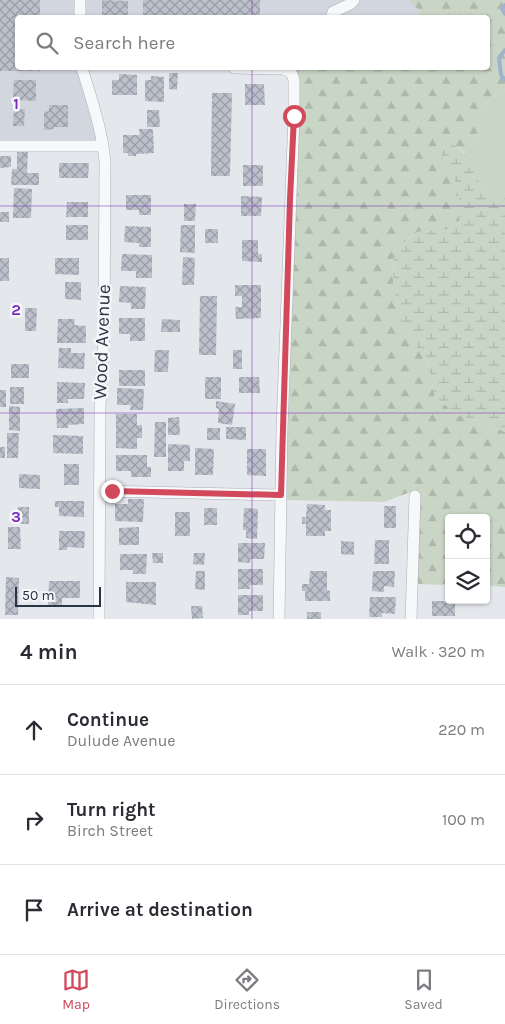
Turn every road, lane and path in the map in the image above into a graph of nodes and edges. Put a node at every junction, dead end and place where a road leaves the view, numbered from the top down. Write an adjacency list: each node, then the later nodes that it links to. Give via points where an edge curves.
1 (80, 0): 3 (street)
2 (354, 0): 4 (street)
3 (80, 15)
4 (332, 15)
5 (83, 70): 8 (street, Wood Avenue)
6 (294, 70): 10 (street)
7 (0, 146): 8 (street)
8 (102, 146): 9 (street, Wood Avenue, via 105,162)
9 (100, 491): 10 (street); 12 (street, Wood Avenue)
10 (281, 495): 13 (street)
11 (415, 496): 14 (street)
12 (98, 619)
13 (279, 619)
14 (411, 619)

